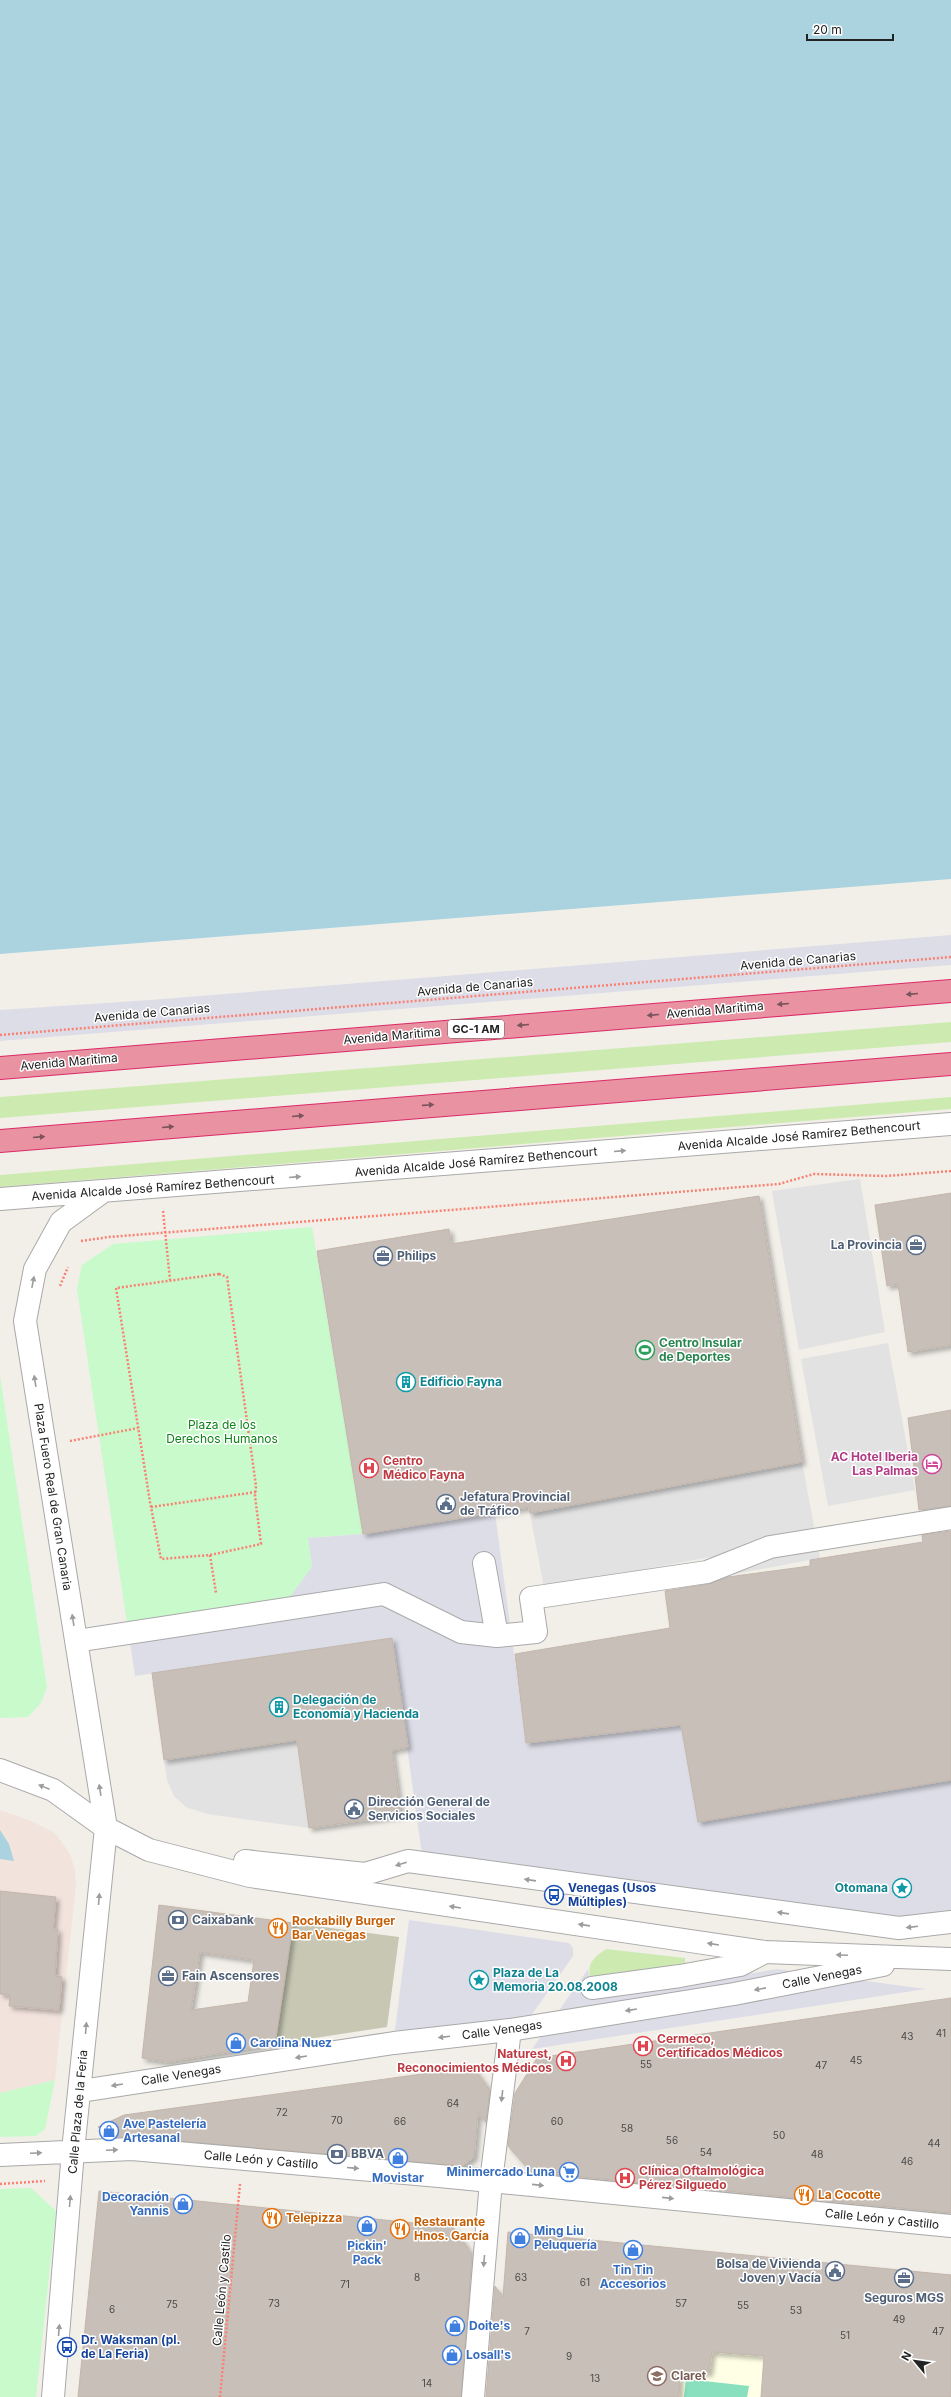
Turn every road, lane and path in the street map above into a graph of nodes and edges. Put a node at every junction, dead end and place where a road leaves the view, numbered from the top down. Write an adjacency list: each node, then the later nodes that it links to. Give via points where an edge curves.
1 (951, 957): 3 (path, Avenida de Canarias)
2 (951, 991): 5 (highway, Avenida Maritima / GC-1 AM, one-way to 5)
3 (0, 1035)
4 (951, 1064): 7 (highway, one-way to 4)
5 (0, 1068)
6 (951, 1124): 9 (street, Avenida Alcalde José Ramírez Bethencourt, one-way to 6)
7 (0, 1141)
8 (951, 1171): 12 (path, via 886,1176 814,1174 779,1184)
9 (161, 1187): 10 (street, Avenida Alcalde José Ramírez Bethencourt); 12 (path)
10 (102, 1192): 11 (street, Avenida Alcalde José Ramírez Bethencourt); 18 (street, Plaza Fuero Real de Gran Canaria, one-way to 10, via 25,1320 36,1269 61,1222)
11 (0, 1200)
12 (166, 1232): 13 (path); 15 (path)
13 (79, 1242)
14 (70, 1263): 16 (path)
15 (170, 1280): 17 (path, via 116,1288); 19 (path, via 220,1274 227,1278)
16 (58, 1290)
17 (138, 1428): 18 (path); 20 (path)
18 (45, 1446): 26 (street, Plaza Fuero Real de Gran Canaria, one-way to 18)
19 (256, 1492): 20 (path); 22 (path, via 261,1544)
20 (151, 1507): 22 (path, via 161,1559)
21 (951, 1518): 25 (street, via 770,1547 707,1572 531,1598 536,1632)
22 (210, 1555): 24 (path)
23 (484, 1563): 25 (street)
24 (220, 1619): 25 (street, via 384,1594 461,1632); 26 (street)
25 (497, 1636)
26 (76, 1641): 28 (street, Plaza Fuero Real de Gran Canaria, one-way to 26)
27 (0, 1770): 28 (street, Calle Venegas, one-way to 27, via 53,1790)
28 (106, 1828): 29 (street, Calle Venegas); 38 (street, Calle Plaza de la Feria, one-way to 28)
29 (149, 1850): 30 (street, Calle Venegas, one-way to 29, via 899,1928 408,1862 365,1874); 31 (street, Calle Venegas, one-way to 29, via 250,1876)
30 (951, 1922)
31 (765, 1952): 32 (street, Calle Venegas, one-way to 31); 34 (street, via 740,1965)
32 (922, 1958): 33 (street, Calle Venegas); 36 (street, Calle Venegas, one-way to 36)
33 (951, 1959)
34 (680, 1976): 35 (street); 36 (street)
35 (592, 1988)
36 (723, 1995): 37 (street, Calle Venegas, one-way to 37)
37 (510, 2030): 38 (street, Calle Venegas, one-way to 38, via 394,2043); 41 (street, one-way to 41)
38 (80, 2091): 39 (street, Calle Plaza de la Feria)
39 (73, 2151): 40 (street, Calle León y Castillo, one-way to 39); 41 (street, Calle León y Castillo, one-way to 41, via 132,2149); 44 (street, Calle Plaza de la Feria, one-way to 39)
40 (0, 2155)
41 (491, 2181): 43 (street, Calle León y Castillo, one-way to 43); 46 (street, one-way to 46)
42 (240, 2184): 45 (path, Calle León y Castilo)
43 (951, 2226)
44 (54, 2397)
45 (220, 2397)
46 (473, 2397)

